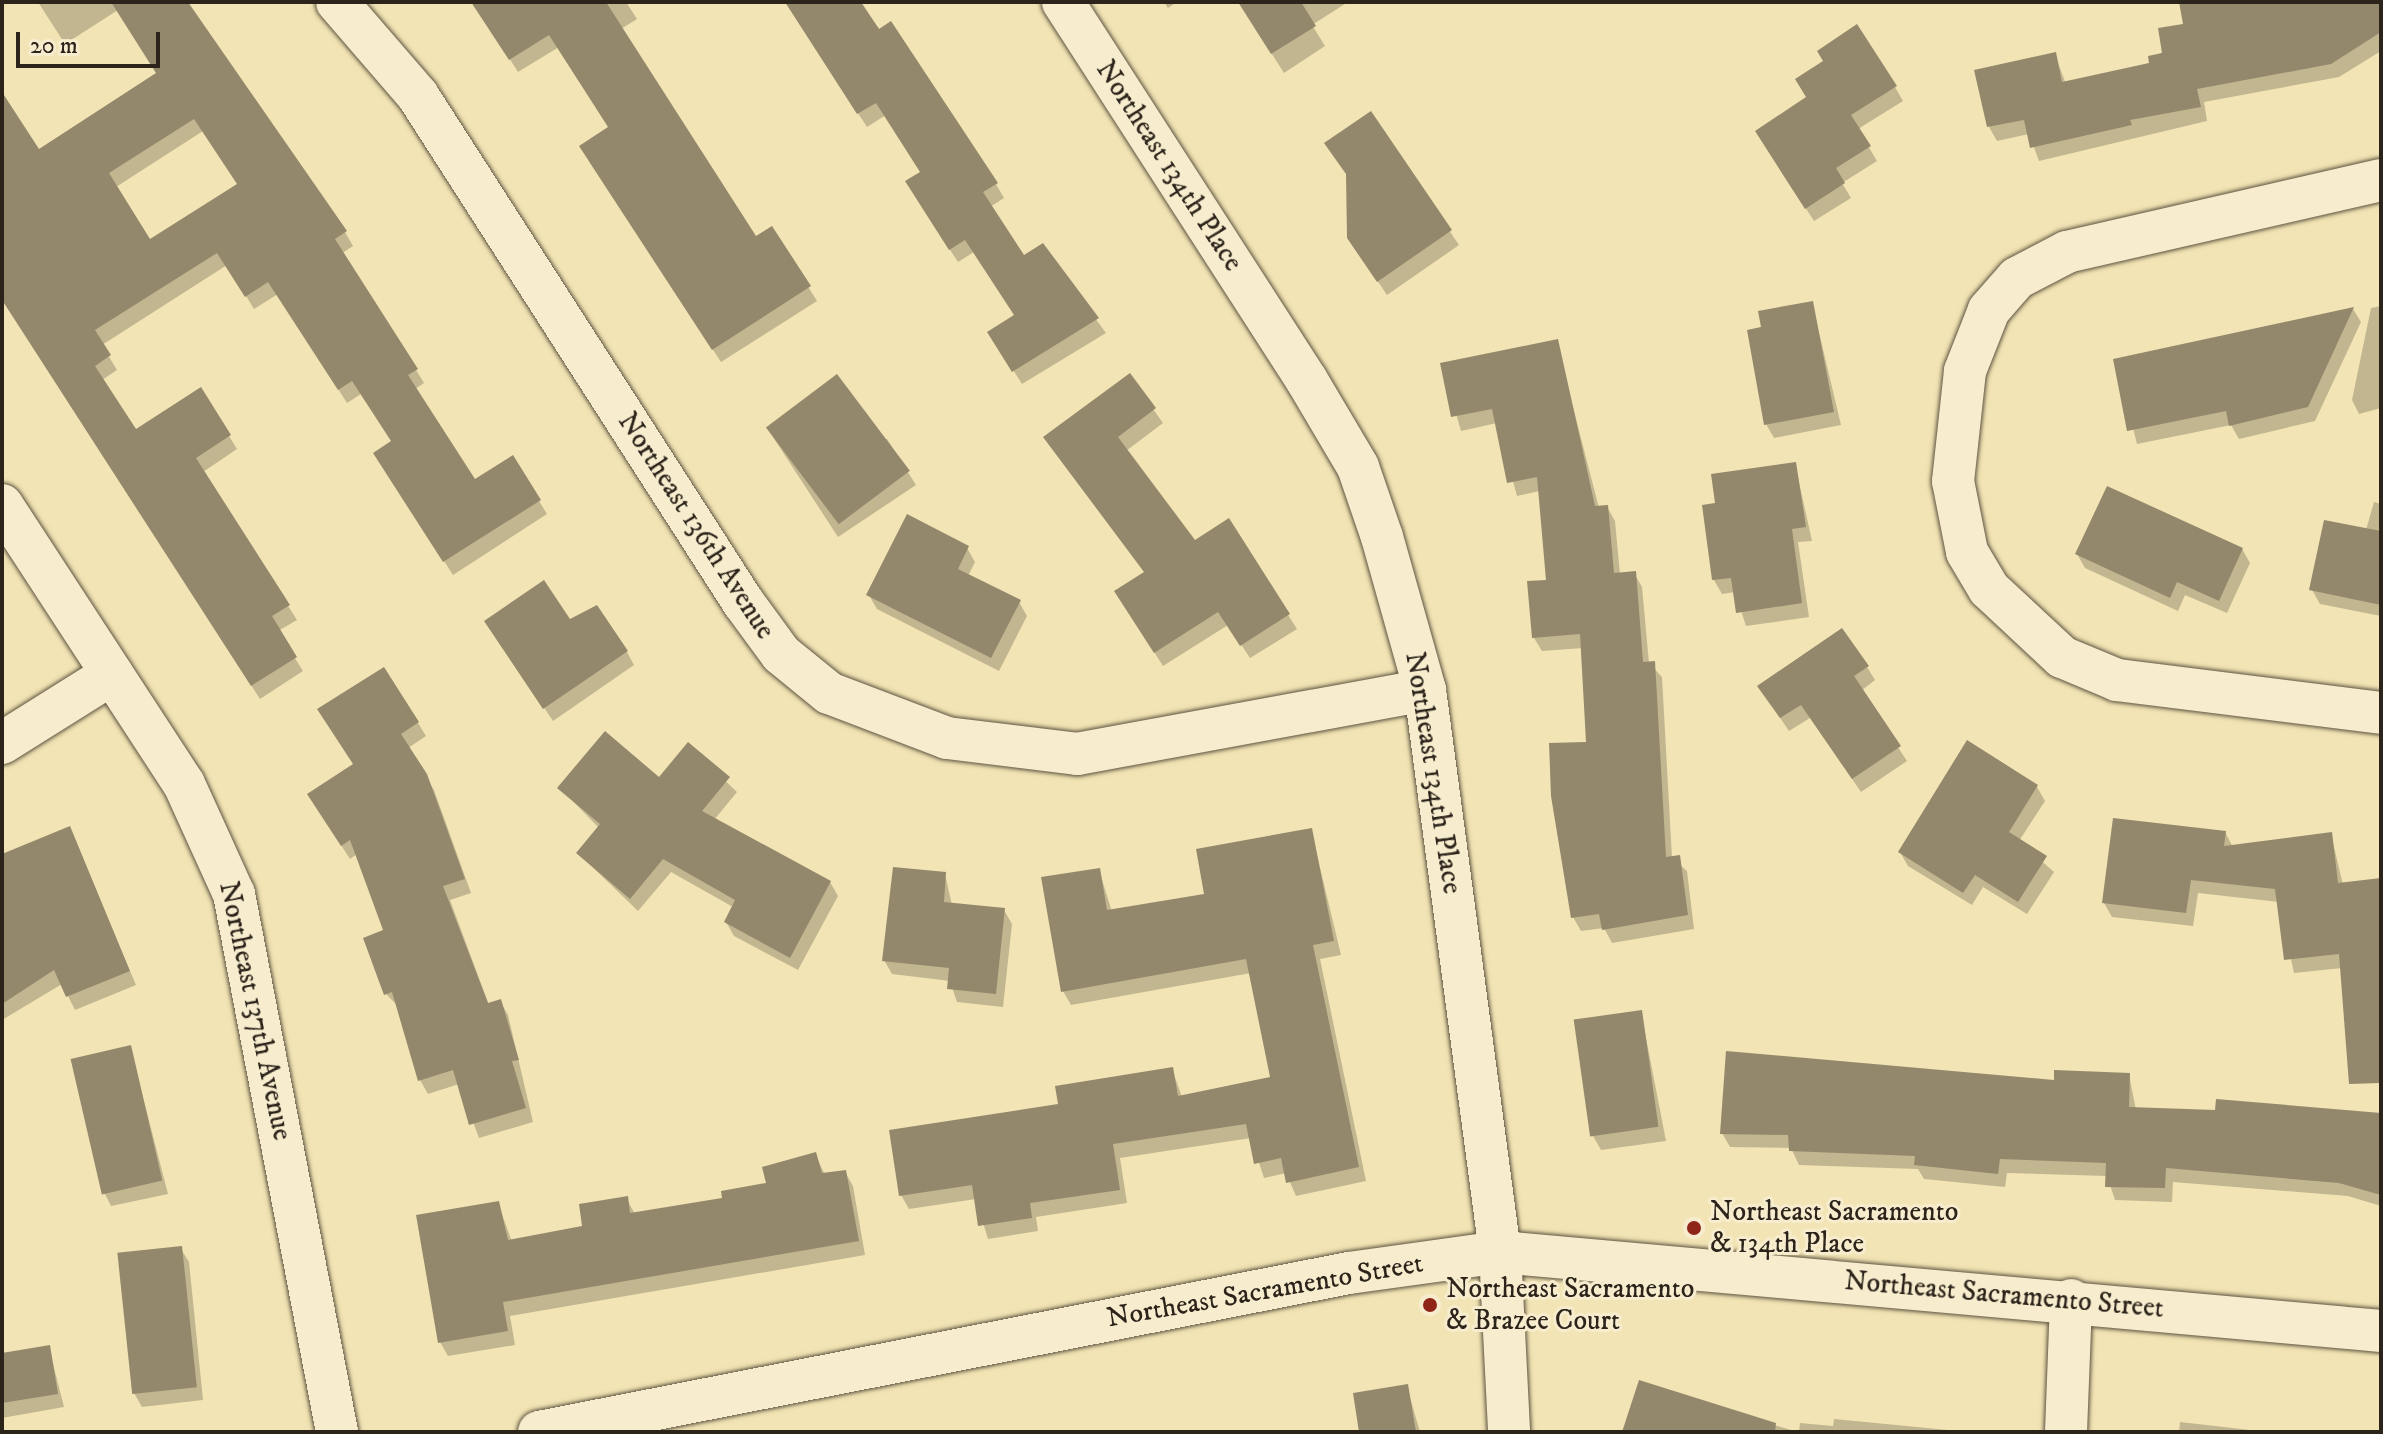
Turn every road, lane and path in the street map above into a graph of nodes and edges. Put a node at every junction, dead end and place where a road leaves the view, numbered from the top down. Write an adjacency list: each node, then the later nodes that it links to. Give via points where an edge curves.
1 (337, 2): 6 (street, Northeast 136th Avenue, via 418,96 743,602 781,654 829,693 947,738 1077,754)
2 (1063, 2): 6 (street, Northeast 134th Place, via 1358,467)
3 (2381, 180): 7 (street, via 2067,252 2017,278 1989,310 1965,371 1953,481 1967,552 1989,589 2062,657 2117,680)
4 (2, 505): 5 (street, Northeast 137th Avenue)
5 (112, 674): 8 (street); 12 (street, Northeast 137th Avenue, via 184,784 234,894)
6 (1425, 690): 9 (street, Northeast 134th Place)
7 (2381, 713)
8 (2, 743)
9 (1500, 1252): 10 (street, Northeast Sacramento Street); 13 (street, Northeast Sacramento Street, via 1290,1284); 14 (street, Northeast 134th Place)
10 (2071, 1300): 11 (street, Northeast Sacramento Street); 15 (street)
11 (2381, 1331)
12 (337, 1432)
13 (539, 1432)
14 (1509, 1432)
15 (2066, 1432)

